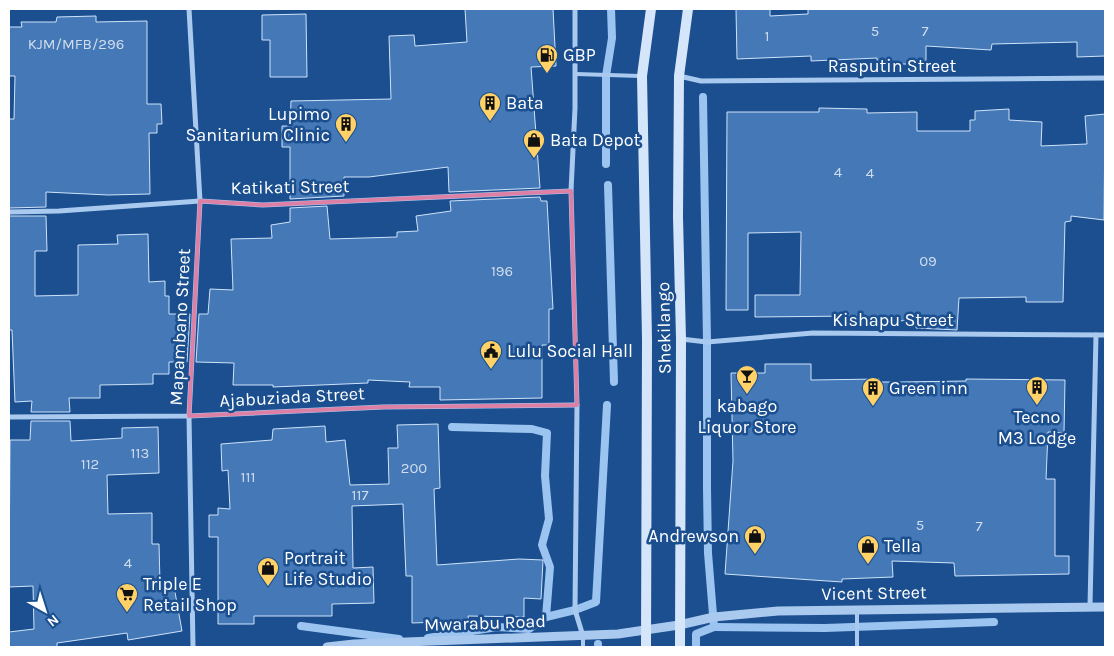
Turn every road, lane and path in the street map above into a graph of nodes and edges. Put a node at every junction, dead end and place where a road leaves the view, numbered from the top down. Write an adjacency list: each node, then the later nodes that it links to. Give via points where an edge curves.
1 (189, 9): 10 (street, Mapambano Street)
2 (575, 9): 5 (street)
3 (651, 9): 6 (main road, Shekilango)
4 (688, 9): 7 (main road, Shekilango)
5 (576, 74): 6 (lane); 9 (street)
6 (642, 76): 22 (main road, Shekilango, via 647,340)
7 (679, 76): 8 (street, Rasputin Street, via 700,81); 14 (main road, Shekilango)
8 (1105, 78)
9 (571, 191): 10 (street, Katikati Street, via 263,205); 15 (street)
10 (200, 201): 11 (street, Katikati Street); 16 (street, Mapambano Street)
11 (9, 212)
12 (1096, 335): 13 (street, Kishapu Street); 14 (street, Kishapu Street, via 813,333 708,342); 18 (street)
13 (1105, 335)
14 (681, 339): 21 (main road, Shekilango)
15 (577, 404): 16 (street, Ajabuziada Street, via 383,407); 23 (street, via 576,610)
16 (189, 416): 17 (street, Ajabuziada Street); 25 (street, Mapambano Street)
17 (9, 417)
18 (1090, 606): 19 (street, Vicent Street); 20 (street, Vicent Street)
19 (1105, 607)
20 (857, 610): 21 (street, Vicent Street, via 778,611 714,617); 30 (lane)
21 (680, 625): 22 (street, Vicent Street); 29 (main road, Shekilango)
22 (645, 630): 23 (street, Mwarabu Road); 28 (main road, Shekilango)
23 (583, 636): 24 (street, Mwarabu Road); 27 (lane)
24 (354, 646): 26 (street, Mwarabu Road)
25 (193, 647)
26 (327, 647)
27 (583, 647)
28 (646, 647)
29 (680, 647)
30 (857, 647)

